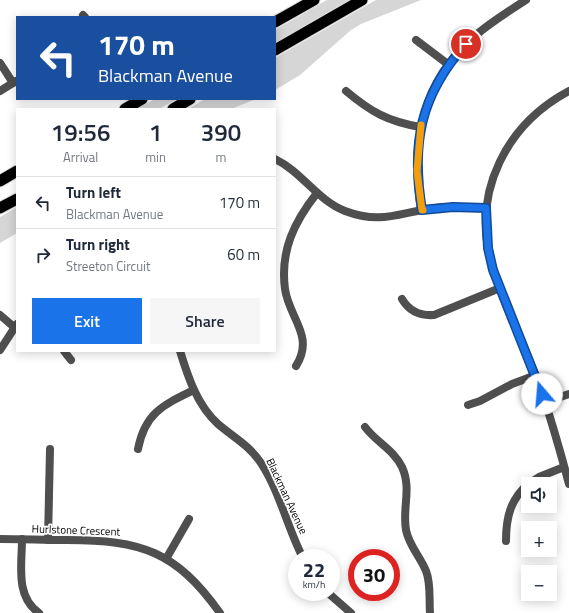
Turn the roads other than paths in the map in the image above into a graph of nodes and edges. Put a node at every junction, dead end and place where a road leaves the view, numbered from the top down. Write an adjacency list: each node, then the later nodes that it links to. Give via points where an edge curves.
1 (314, 0): 4 (highway)
2 (362, 0): 6 (highway)
3 (526, 0): 8 (street, via 476,35)
4 (276, 21)
5 (416, 40): 8 (street)
6 (276, 49)
7 (0, 63): 9 (street)
8 (448, 65): 17 (street, via 431,93)
9 (15, 81): 10 (street)
10 (0, 91)
11 (346, 91): 17 (street, via 384,118)
12 (569, 91): 24 (street, via 538,111 514,137 498,165)
13 (140, 100): 15 (highway)
14 (188, 100): 16 (highway)
15 (127, 108)
16 (175, 108)
17 (420, 127): 25 (street, via 417,171)
18 (276, 160): 21 (street, via 292,168)
19 (16, 172): 20 (highway)
20 (0, 181)
21 (317, 193): 25 (street, via 345,211 369,217 394,217); 34 (street, via 296,223 285,254 285,290 304,344 303,355)
22 (16, 200): 23 (highway)
23 (0, 208)
24 (486, 208): 25 (street, via 453,207); 26 (street, via 488,248)
25 (422, 210)
26 (500, 288): 27 (street, via 428,316 415,312); 35 (street)
27 (402, 299)
28 (0, 315): 29 (street)
29 (16, 325): 30 (street)
30 (0, 350)
31 (65, 352): 33 (street)
32 (180, 352): 36 (street, Blackman Avenue)
33 (71, 360)
34 (296, 366)
35 (536, 375): 38 (street); 39 (street, via 506,387 480,402)
36 (194, 390): 42 (street, via 157,410 142,432); 52 (street, Blackman Avenue, via 211,416 250,448 262,464)
37 (569, 394): 38 (street)
38 (545, 402): 43 (street)
39 (468, 405)
40 (365, 427): 58 (street, via 396,458 405,476 408,496 406,530 411,546 427,572)
41 (50, 449): 50 (street)
42 (138, 449)
43 (564, 467): 44 (street); 45 (street)
44 (538, 477)
45 (569, 484)
46 (521, 491): 51 (street, via 509,510)
47 (189, 519): 53 (street)
48 (0, 539): 49 (street, Hurlstone Crescent)
49 (22, 539): 50 (street, Hurlstone Crescent); 55 (street, via 23,591 28,603)
50 (48, 540): 53 (street, Hurlstone Crescent, via 121,542)
51 (506, 541)
52 (299, 549)
53 (166, 559): 56 (street, Hurlstone Crescent, via 199,585)
54 (337, 601): 57 (street)
55 (39, 613)
56 (220, 613)
57 (351, 613)
58 (430, 613)

